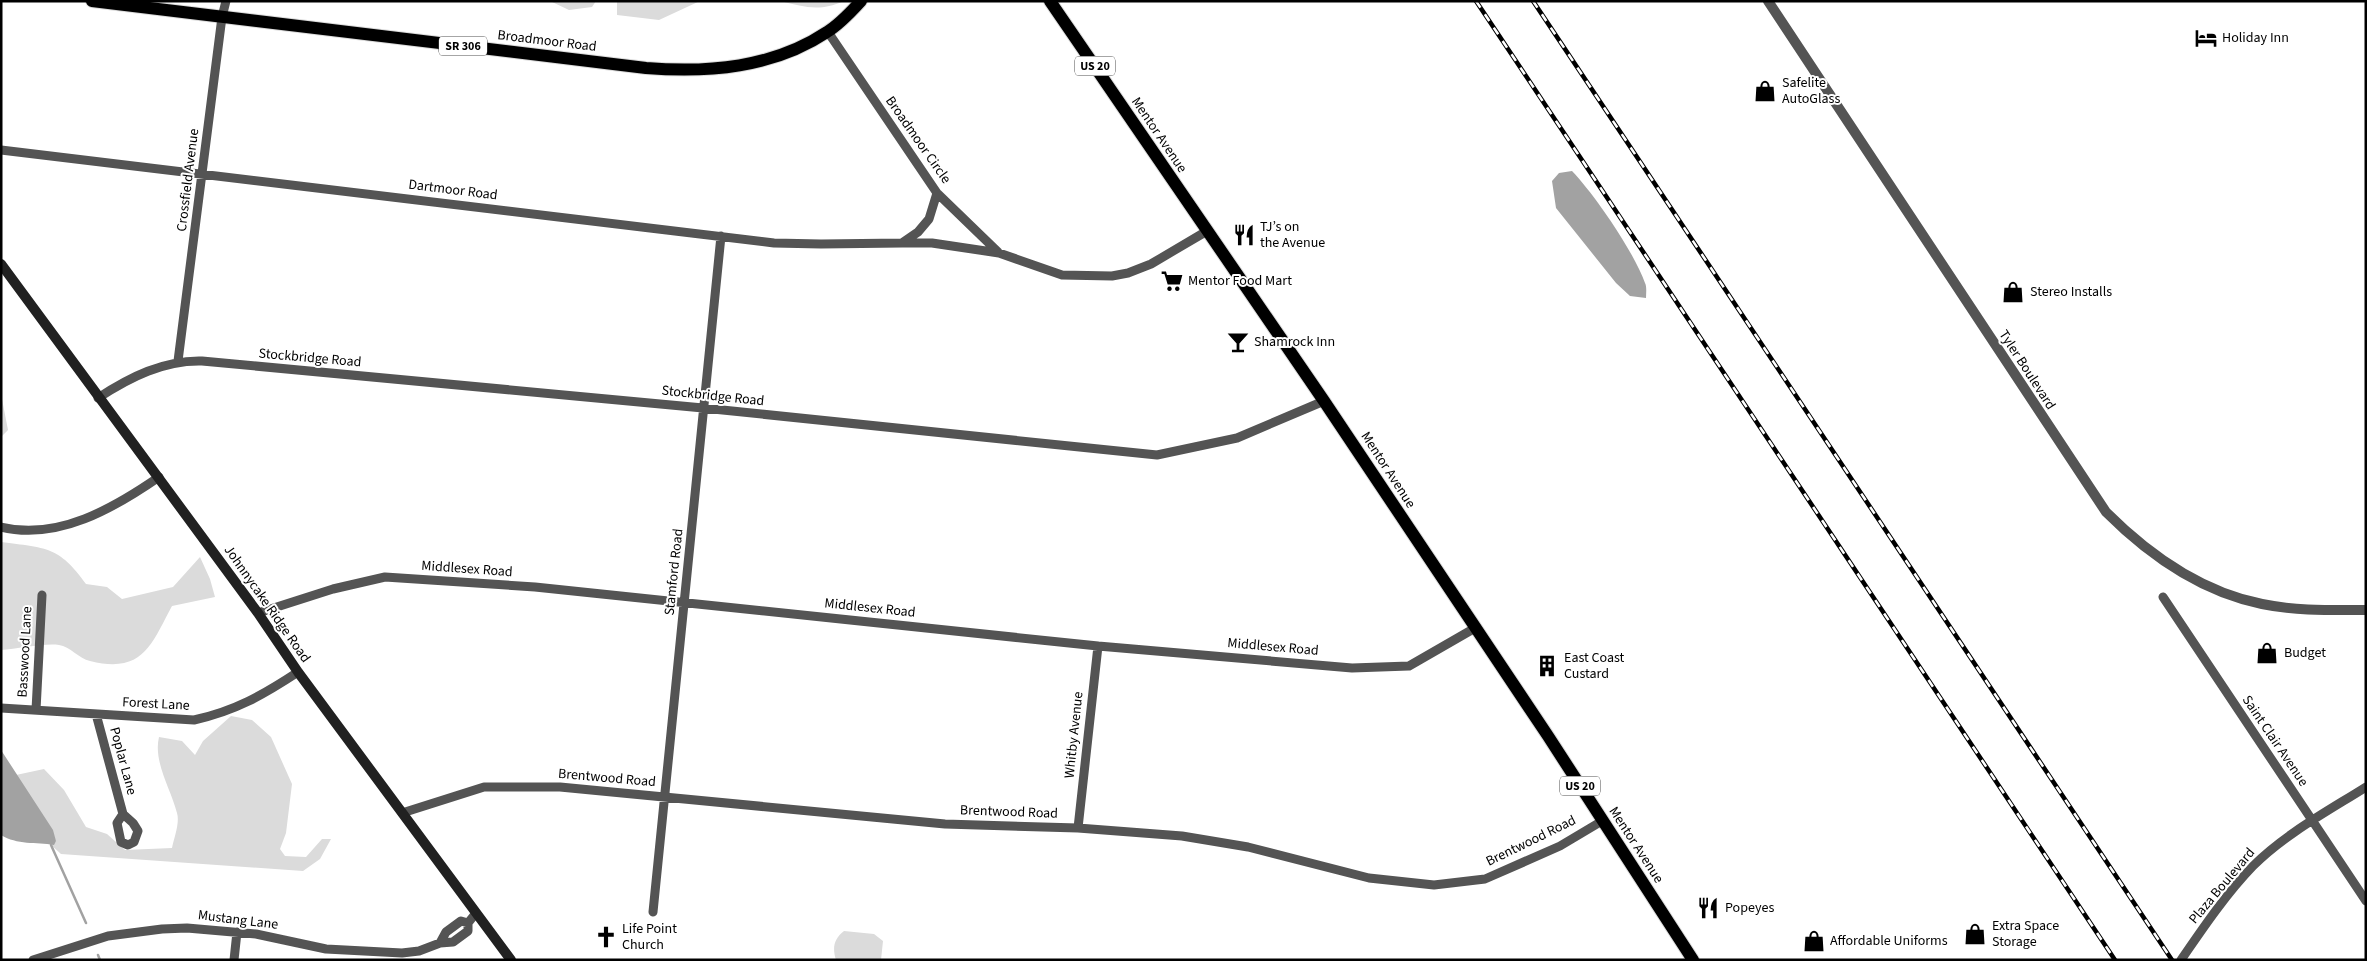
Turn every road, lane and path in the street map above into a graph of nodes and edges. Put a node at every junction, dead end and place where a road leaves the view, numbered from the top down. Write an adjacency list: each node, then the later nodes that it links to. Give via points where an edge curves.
1 (92, 1): 6 (main road, Broadmoor Road / SR 306)
2 (226, 1): 6 (street, Crossfield Avenue)
3 (861, 1): 7 (main road, Broadmoor Road / SR 306)
4 (1050, 1): 11 (main road, Mentor Avenue / US 20)
5 (1768, 1): 25 (street, Tyler Boulevard, via 2076,469 2110,516 2134,541 2168,565 2234,596 2301,609)
6 (222, 17): 7 (main road, Broadmoor Road / SR 306, via 683,71 750,64 793,50); 9 (street, Crossfield Avenue)
7 (828, 32): 10 (street, Broadmoor Circle)
8 (1, 150): 9 (street, Dartmoor Road)
9 (203, 174): 12 (street, Dartmoor Road); 16 (street, Crossfield Avenue)
10 (937, 192): 13 (street, via 929,219); 14 (street, Broadmoor Circle)
11 (1207, 231): 14 (street, Dartmoor Road, via 1151,264 1112,276 1062,275); 18 (main road, Mentor Avenue / US 20)
12 (721, 236): 13 (street, Dartmoor Road, via 782,243); 19 (street, Stamford Road)
13 (902, 243): 14 (street, Dartmoor Road, via 932,243)
14 (999, 253)
15 (1, 264): 17 (main road, Johnnycake Ridge Road)
16 (178, 362): 17 (street, Stockbridge Road, via 134,377); 19 (street, Stockbridge Road, via 212,362)
17 (98, 398): 20 (main road, Johnnycake Ridge Road)
18 (1324, 401): 19 (street, Stockbridge Road, via 1237,438 1157,454); 27 (main road, Mentor Avenue / US 20)
19 (703, 408): 24 (street, Stamford Road)
20 (159, 477): 21 (street, via 120,502 70,524 35,531); 26 (main road, Johnnycake Ridge Road)
21 (1, 527)
22 (42, 595): 31 (street, Basswood Lane)
23 (2162, 597): 38 (street, Saint Clair Avenue)
24 (685, 602): 26 (street, Middlesex Road, via 535,587 384,577); 28 (street, Middlesex Road); 34 (street, Stamford Road)
25 (2366, 610)
26 (258, 613): 29 (main road, Johnnycake Ridge Road)
27 (1475, 628): 28 (street, Middlesex Road, via 1409,666 1352,668); 37 (main road, Mentor Avenue / US 20)
28 (1098, 646): 39 (street, Whitby Avenue)
29 (298, 672): 32 (street, Forest Lane, via 258,698 219,715 194,720); 35 (main road, Johnnycake Ridge Road)
30 (1, 708): 31 (street, Forest Lane)
31 (36, 710): 32 (street, Forest Lane)
32 (96, 714): 36 (street, Poplar Lane)
33 (2366, 787): 38 (street, Plaza Boulevard)
34 (664, 796): 35 (street, Brentwood Road, via 560,787 484,787); 39 (street, Brentwood Road, via 944,824); 41 (street, Stamford Road)
35 (402, 813): 42 (main road, Johnnycake Ridge Road)
36 (122, 814)
37 (1602, 821): 39 (street, Brentwood Road, via 1560,846 1485,879 1434,885 1369,878 1248,846 1182,836); 47 (main road, Mentor Avenue / US 20)
38 (2314, 821): 40 (street, Saint Clair Avenue); 48 (street, Plaza Boulevard, via 2253,866)
39 (1078, 828)
40 (2366, 900)
41 (653, 912)
42 (476, 913): 43 (street, Mustang Lane, via 468,923 468,931 453,942 402,953 326,949); 46 (main road, Johnnycake Ridge Road)
43 (237, 932): 44 (street, Mustang Lane, via 187,928 128,933); 45 (street)
44 (33, 960)
45 (234, 960)
46 (511, 960)
47 (1693, 960)
48 (2181, 960)

